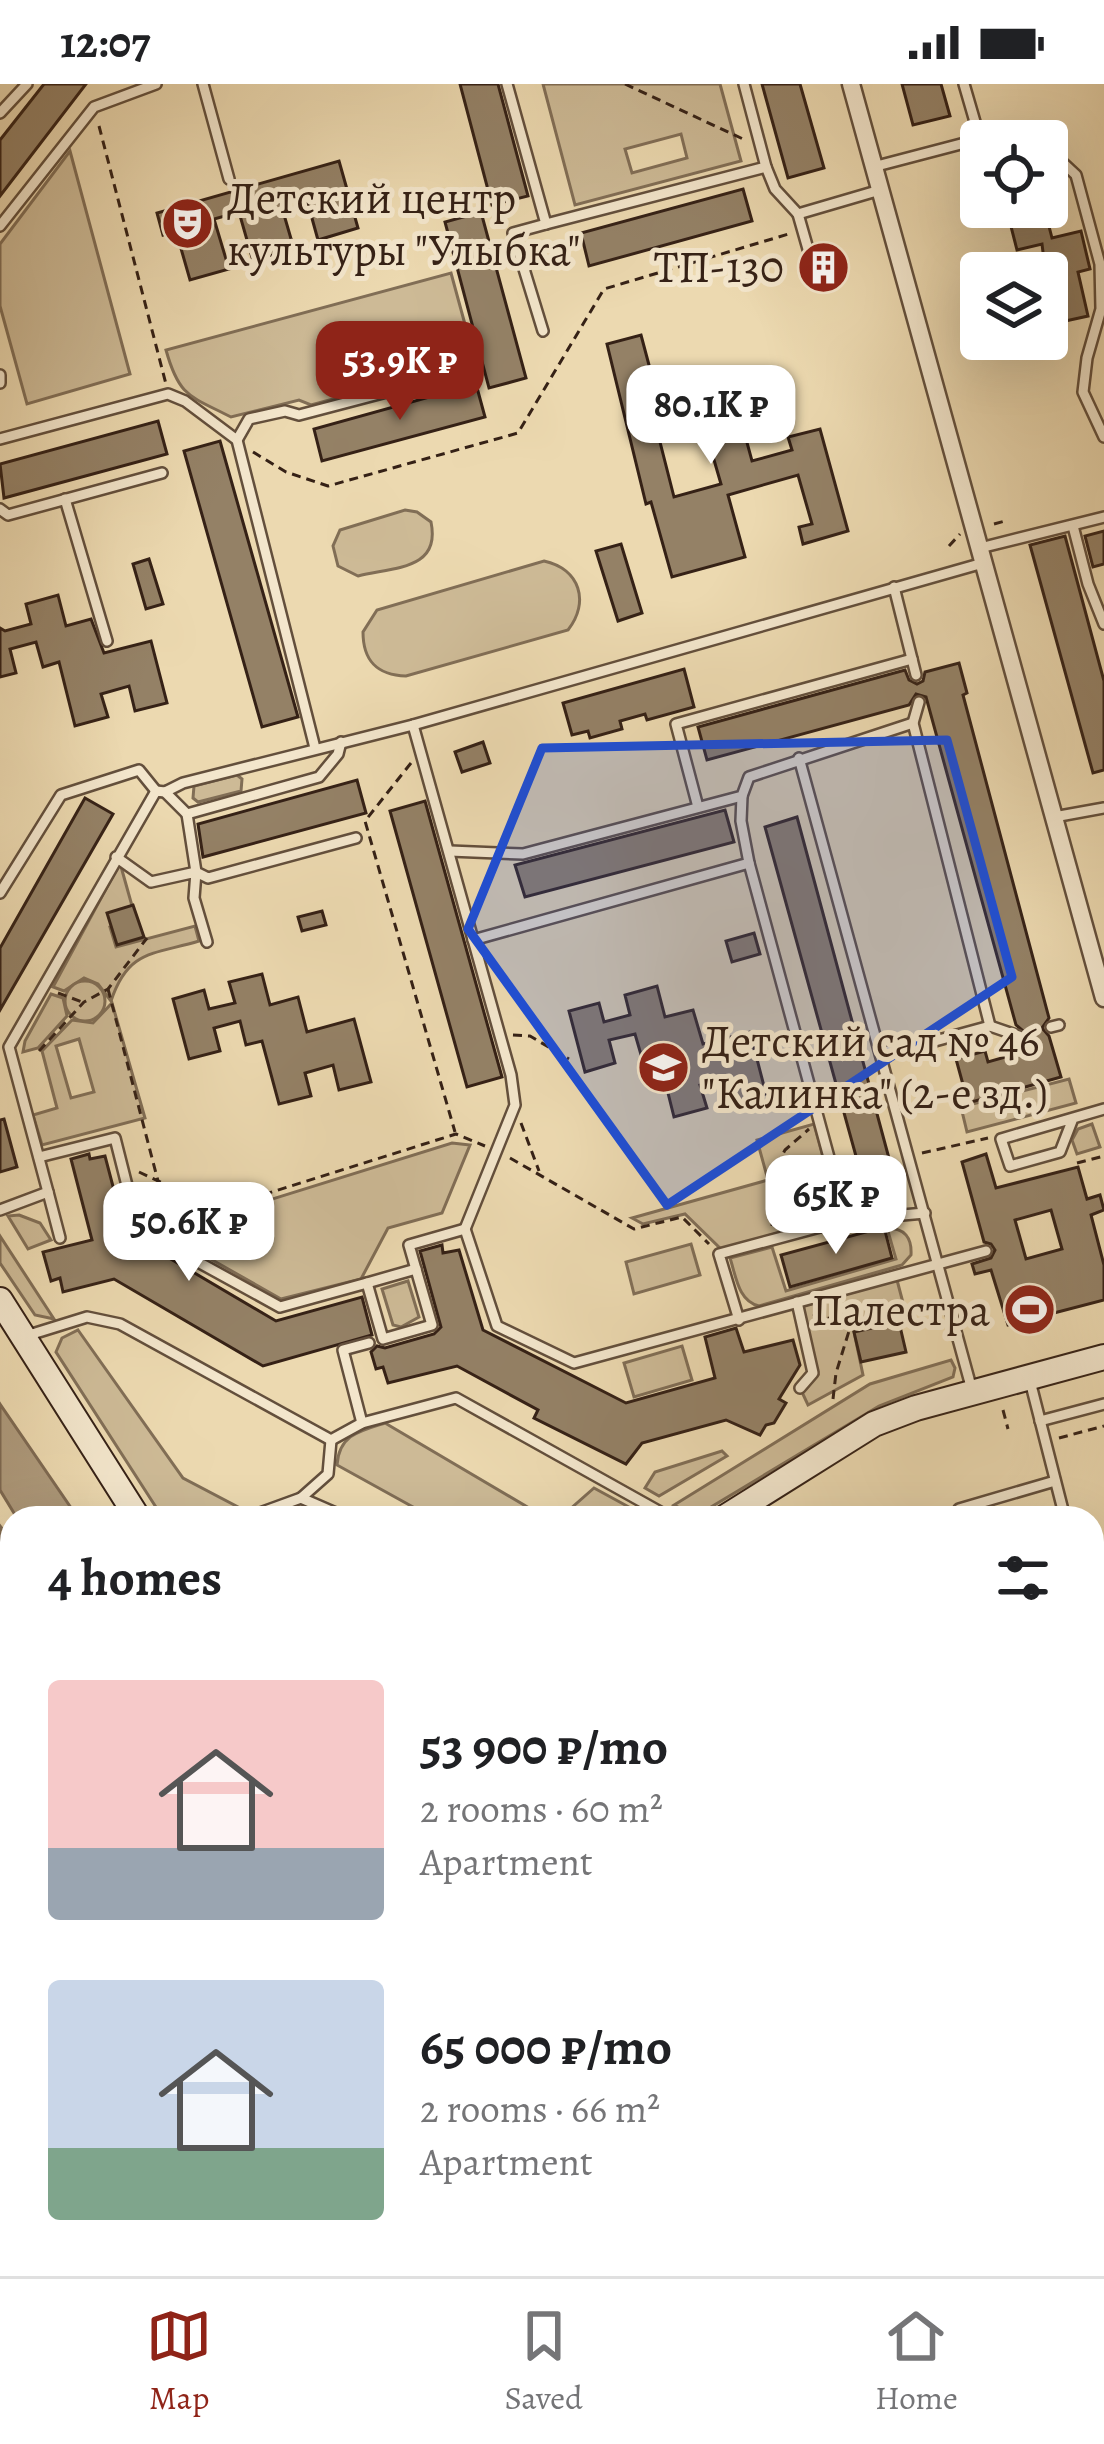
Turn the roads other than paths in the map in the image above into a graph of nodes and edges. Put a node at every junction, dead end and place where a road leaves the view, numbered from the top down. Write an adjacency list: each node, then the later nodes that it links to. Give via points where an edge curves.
1 (28, 84): 8 (lane)
2 (156, 84): 18 (lane, via 94,107)
3 (203, 84): 14 (lane)
4 (507, 84): 17 (lane)
5 (744, 84): 11 (lane)
6 (851, 84): 12 (street)
7 (964, 84): 9 (lane)
8 (0, 113)
9 (974, 120)
10 (960, 144): 12 (lane)
11 (766, 167): 16 (lane); 17 (lane)
12 (873, 167): 15 (street)
13 (1068, 168): 22 (lane, via 1100,264 1101,309 1083,392)
14 (230, 179)
15 (880, 190): 16 (lane); 30 (street)
16 (798, 214): 19 (lane)
17 (546, 224): 20 (lane, via 513,233)
18 (0, 226)
19 (808, 249)
20 (543, 331)
21 (459, 373): 24 (lane, via 299,415 249,419)
22 (1104, 437)
23 (0, 439): 24 (lane, via 168,394)
24 (237, 440): 40 (lane)
25 (162, 473): 26 (lane)
26 (65, 500): 27 (lane, via 8,514); 33 (lane)
27 (0, 509)
28 (1104, 517): 29 (lane)
29 (1073, 526): 30 (lane); 32 (lane)
30 (982, 555): 31 (lane); 47 (street)
31 (894, 587): 34 (lane); 38 (lane)
32 (1104, 624)
33 (107, 641)
34 (912, 658): 35 (lane); 44 (lane, via 676,724)
35 (916, 675)
36 (919, 702): 37 (lane)
37 (913, 723): 41 (lane); 57 (lane)
38 (413, 725): 39 (lane); 49 (lane)
39 (341, 742): 40 (lane); 46 (lane, via 320,778)
40 (315, 748): 42 (lane)
41 (799, 758): 43 (lane, via 749,777); 60 (lane)
42 (160, 791): 46 (lane); 50 (lane); 53 (lane, via 140,770 62,795)
43 (742, 796): 44 (lane); 51 (lane)
44 (698, 807): 49 (lane, via 523,854)
45 (1104, 808): 47 (lane)
46 (187, 814): 52 (lane)
47 (1054, 817): 56 (street)
48 (356, 838): 52 (lane, via 208,878)
49 (450, 851): 54 (lane)
50 (116, 857): 52 (lane, via 151,882); 59 (lane)
51 (749, 863): 54 (lane); 67 (lane)
52 (196, 872): 55 (lane, via 194,898)
53 (0, 893)
54 (473, 940): 68 (lane, via 515,1105)
55 (207, 942)
56 (1104, 998)
57 (990, 1026): 58 (lane); 60 (lane)
58 (1018, 1036)
59 (5, 1049): 63 (lane)
60 (880, 1052): 66 (lane)
61 (1104, 1109): 62 (lane)
62 (1072, 1121): 62 (lane, via 1001,1139 1010,1166 1060,1152)
63 (39, 1157): 64 (lane); 73 (lane, via 115,1138 137,1229 280,1307)
64 (48, 1192): 65 (lane); 69 (lane)
65 (0, 1210)
66 (925, 1213): 67 (lane); 71 (lane)
67 (846, 1220): 76 (lane, via 719,1254)
68 (466, 1228): 72 (lane, via 409,1245); 76 (lane, via 497,1326 574,1363)
69 (60, 1238)
70 (986, 1252): 71 (lane)
71 (938, 1263): 75 (lane); 82 (lane)
72 (416, 1269): 73 (lane); 78 (lane, via 432,1325)
73 (367, 1283): 78 (lane)
74 (0, 1300): 77 (street)
75 (797, 1302): 76 (lane); 81 (lane, via 813,1372)
76 (739, 1319)
77 (23, 1337): 86 (lane, via 87,1317 120,1324); 89 (street)
78 (376, 1341): 85 (lane, via 343,1350)
79 (1104, 1357): 80 (street)
80 (1029, 1378): 82 (street); 84 (lane)
81 (800, 1388)
82 (973, 1392): 93 (street, via 874,1424)
83 (1104, 1404): 84 (lane)
84 (1040, 1421): 87 (lane)
85 (362, 1423): 86 (lane); 92 (lane, via 456,1398)
86 (331, 1440): 88 (lane, via 328,1474)
87 (1054, 1480): 94 (lane); 95 (lane)
88 (301, 1498): 90 (lane); 91 (lane)
89 (130, 1506)
90 (279, 1506)
91 (319, 1506)
92 (650, 1506)
93 (743, 1506)
94 (969, 1506)
95 (1061, 1506)

